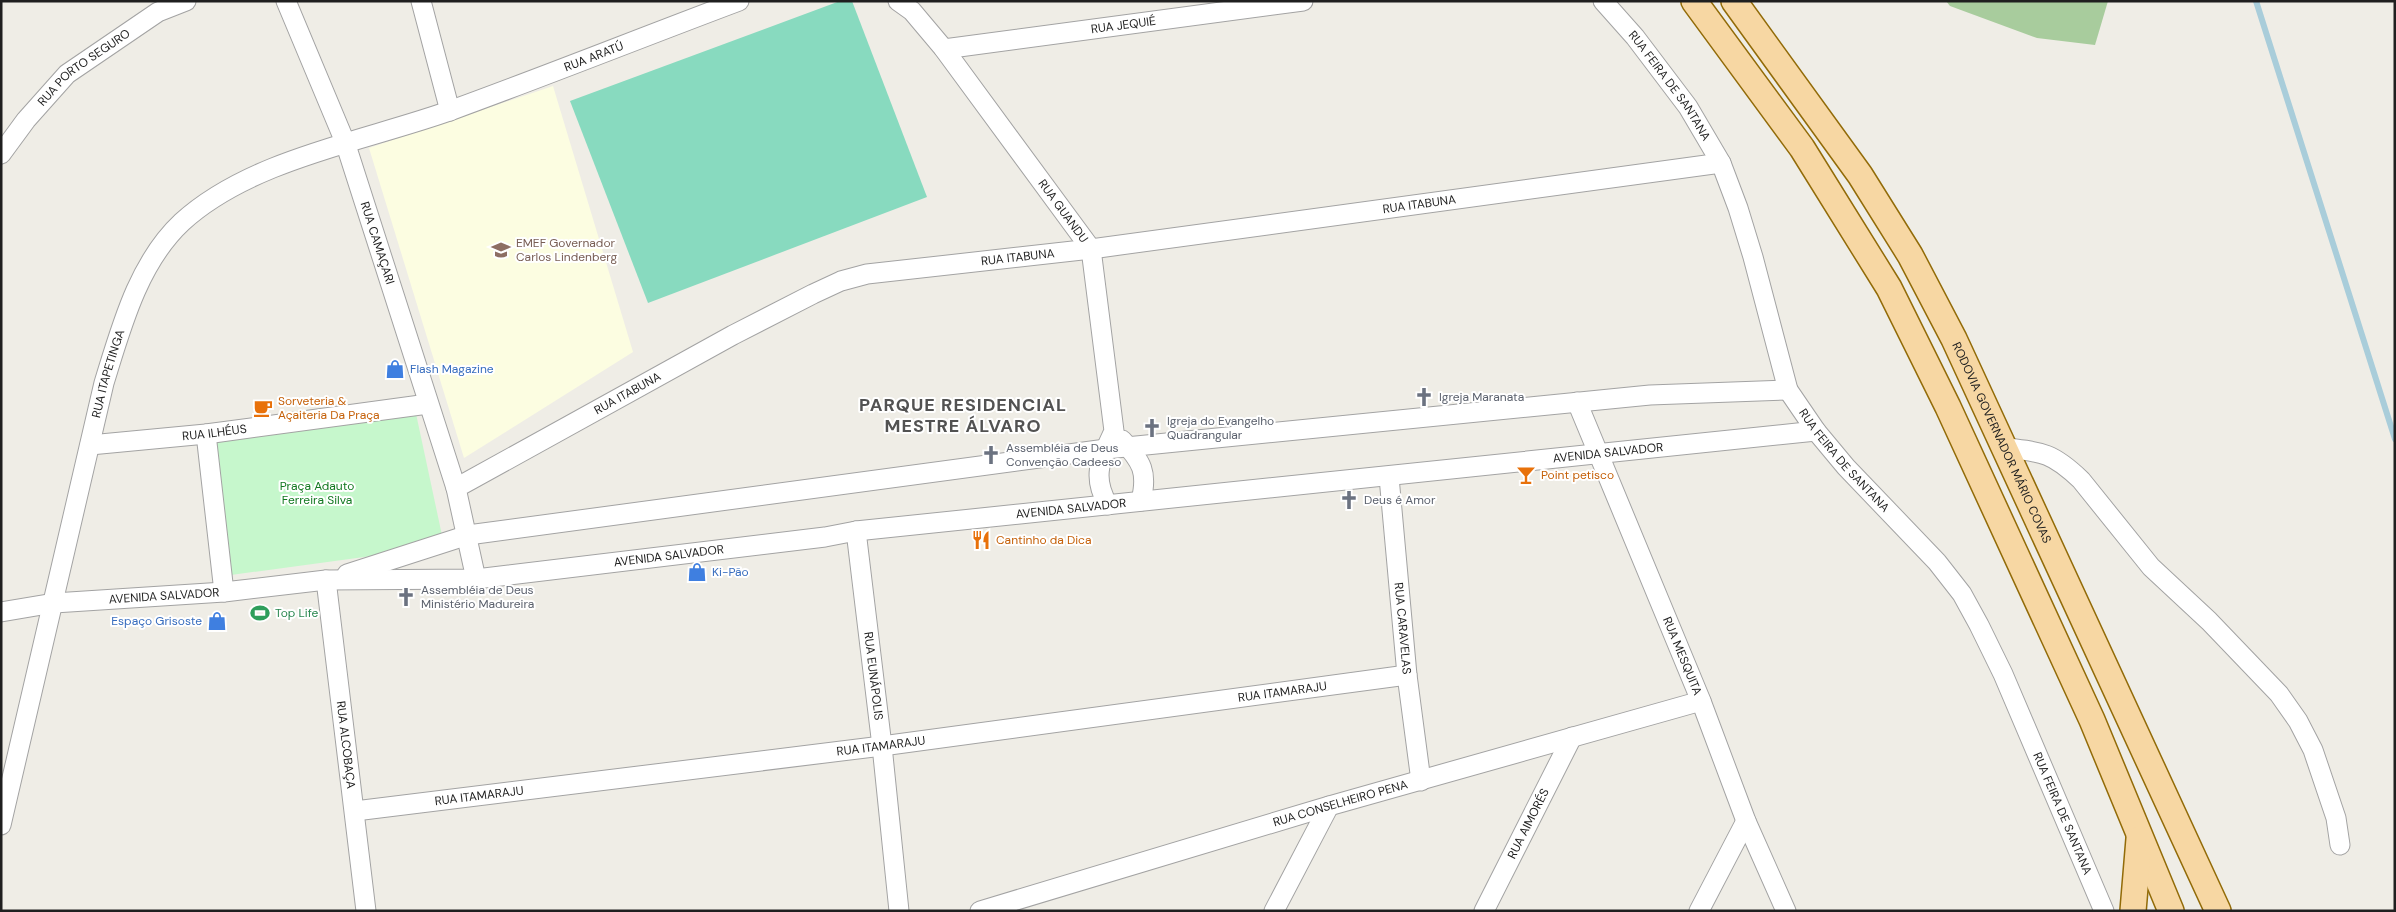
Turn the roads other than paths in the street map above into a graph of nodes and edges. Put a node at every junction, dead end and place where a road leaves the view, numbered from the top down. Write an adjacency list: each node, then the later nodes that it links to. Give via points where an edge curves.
1 (186, 1): 13 (street, RUA PORTO SEGURO, via 158,12 66,74)
2 (286, 1): 12 (street, RUA CAMAÇARI)
3 (421, 1): 11 (street)
4 (738, 1): 11 (street, RUA ARATÚ)
5 (898, 1): 10 (street, via 912,11)
6 (1303, 1): 10 (street, RUA JEQUIÉ)
7 (1603, 1): 14 (street, RUA FEIRA DE SANTANA, via 1688,107)
8 (1694, 1): 47 (main road, via 1802,148 1889,288 1948,407 2092,720)
9 (1734, 1): 24 (main road, RODOVIA GOVERNADOR MÁRIO COVAS, via 1860,175 1910,255)
10 (944, 49): 15 (street, RUA GUANDU)
11 (450, 111): 12 (street, RUA ITAPETINGA)
12 (345, 142): 18 (street, RUA CAMAÇARI); 22 (street, RUA ITAPETINGA, via 235,186 204,204 164,242 145,272 121,329)
13 (1, 154)
14 (1721, 163): 15 (street, RUA ITABUNA); 16 (street, RUA FEIRA DE SANTANA, via 1750,249)
15 (1091, 249): 19 (street, RUA GUANDU); 28 (street, RUA ITABUNA, via 905,268 841,281 734,335)
16 (1788, 390): 17 (street, AVENIDA SALVADOR, via 1650,395); 20 (street, RUA FEIRA DE SANTANA)
17 (1577, 402): 23 (street, AVENIDA SALVADOR); 26 (street, RUA MESQUITA)
18 (428, 404): 21 (street, RUA ILHÉUS); 28 (street, RUA CAMAÇARI)
19 (1114, 431): 23 (street); 25 (street)
20 (1816, 431): 26 (street, AVENIDA SALVADOR); 56 (street, RUA FEIRA DE SANTANA, via 1937,562 1962,594 2003,674)
21 (206, 434): 22 (street, RUA ILHÉUS); 35 (street)
22 (90, 445): 36 (street, RUA ITAPETINGA)
23 (1128, 446): 25 (street, AVENIDA SALVADOR); 29 (street, via 1142,466 1144,488)
24 (2006, 448): 48 (street, via 2040,452 2055,457 2068,467 2151,567 2209,620 2279,694 2313,750 2336,818); 59 (main road, RODOVIA GOVERNADOR MÁRIO COVAS)
25 (1106, 449): 30 (street, via 1098,475 1099,486); 32 (street, AVENIDA SALVADOR)
26 (1597, 454): 27 (street, AVENIDA SALVADOR); 39 (street, RUA MESQUITA)
27 (1389, 477): 29 (street, AVENIDA SALVADOR); 38 (street, RUA CARAVELAS)
28 (456, 488): 32 (street)
29 (1141, 502): 30 (street, AVENIDA SALVADOR)
30 (1108, 505): 31 (street, AVENIDA SALVADOR)
31 (856, 531): 33 (street, AVENIDA SALVADOR); 41 (street, RUA EUNÁPOLIS)
32 (468, 536): 33 (street); 34 (street, AVENIDA SALVADOR)
33 (476, 579): 34 (street, AVENIDA SALVADOR)
34 (326, 580): 35 (street, AVENIDA SALVADOR); 44 (street, RUA ALCOBAÇA)
35 (224, 592): 36 (street, AVENIDA SALVADOR)
36 (54, 603): 37 (street, AVENIDA SALVADOR); 46 (street, RUA ITAPETINGA)
37 (1, 612)
38 (1407, 675): 41 (street, RUA ITAMARAJU); 42 (street, RUA CARAVELAS)
39 (1701, 701): 40 (street, RUA CONSELHEIRO PENA); 45 (street, RUA MESQUITA)
40 (1572, 737): 42 (street, RUA CONSELHEIRO PENA); 53 (street, RUA AIMORÉS)
41 (882, 746): 44 (street, RUA ITAMARAJU); 50 (street, RUA EUNÁPOLIS)
42 (1421, 781): 43 (street, RUA CONSELHEIRO PENA)
43 (1329, 806): 51 (street, RUA CONSELHEIRO PENA); 52 (street)
44 (355, 811): 49 (street, RUA ALCOBAÇA)
45 (1746, 821): 54 (street); 55 (street, RUA MESQUITA)
46 (1, 825)
47 (2140, 836): 57 (main road); 58 (main road)
48 (2340, 845)
49 (366, 911)
50 (899, 911)
51 (980, 911)
52 (1274, 911)
53 (1484, 911)
54 (1699, 911)
55 (1786, 911)
56 (2104, 911)
57 (2133, 911)
58 (2172, 911)
59 (2218, 911)

